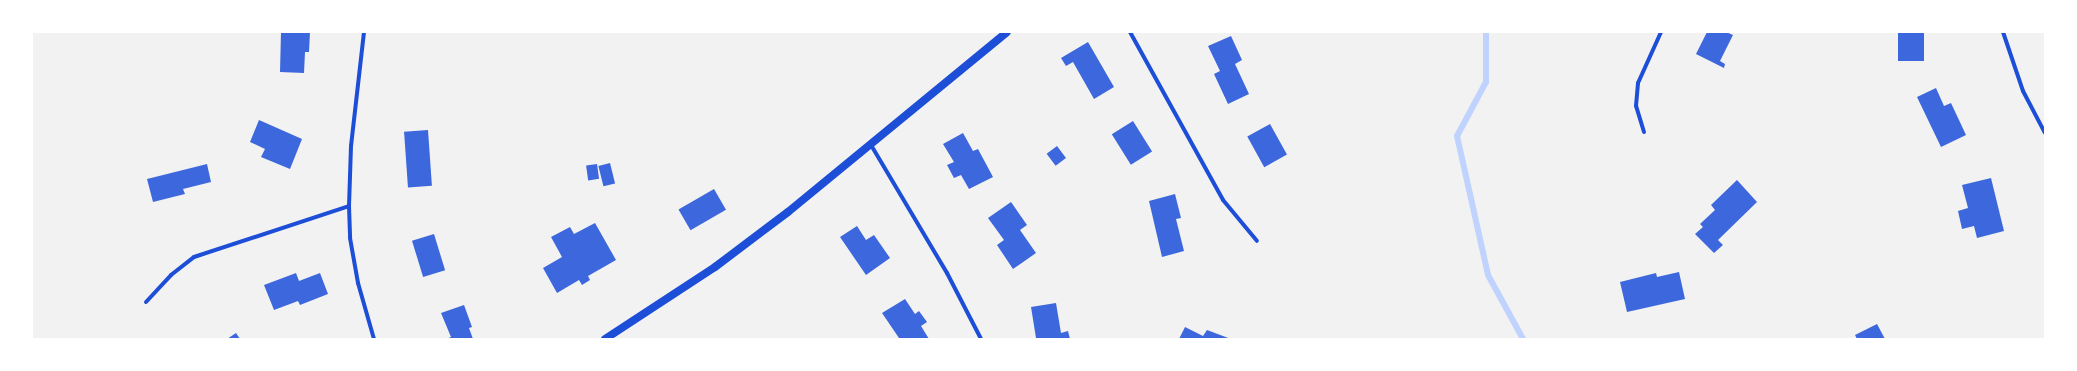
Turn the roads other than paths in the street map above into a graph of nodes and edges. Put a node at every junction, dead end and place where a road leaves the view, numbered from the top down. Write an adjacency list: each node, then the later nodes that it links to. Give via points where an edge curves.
1 (364, 32): 9 (street, via 351,146)
2 (1007, 32): 8 (main road)
3 (1130, 32): 10 (street, via 1223,200)
4 (1661, 32): 6 (street, via 1638,83 1636,106)
5 (2003, 32): 7 (street, via 2023,91)
6 (1644, 132)
7 (2045, 133)
8 (871, 145): 13 (main road, via 715,267); 14 (street, via 947,273)
9 (349, 206): 11 (street, via 194,257 171,275); 12 (street, via 350,238 358,283)
10 (1256, 242)
11 (146, 302)
12 (374, 339)
13 (605, 339)
14 (980, 339)

